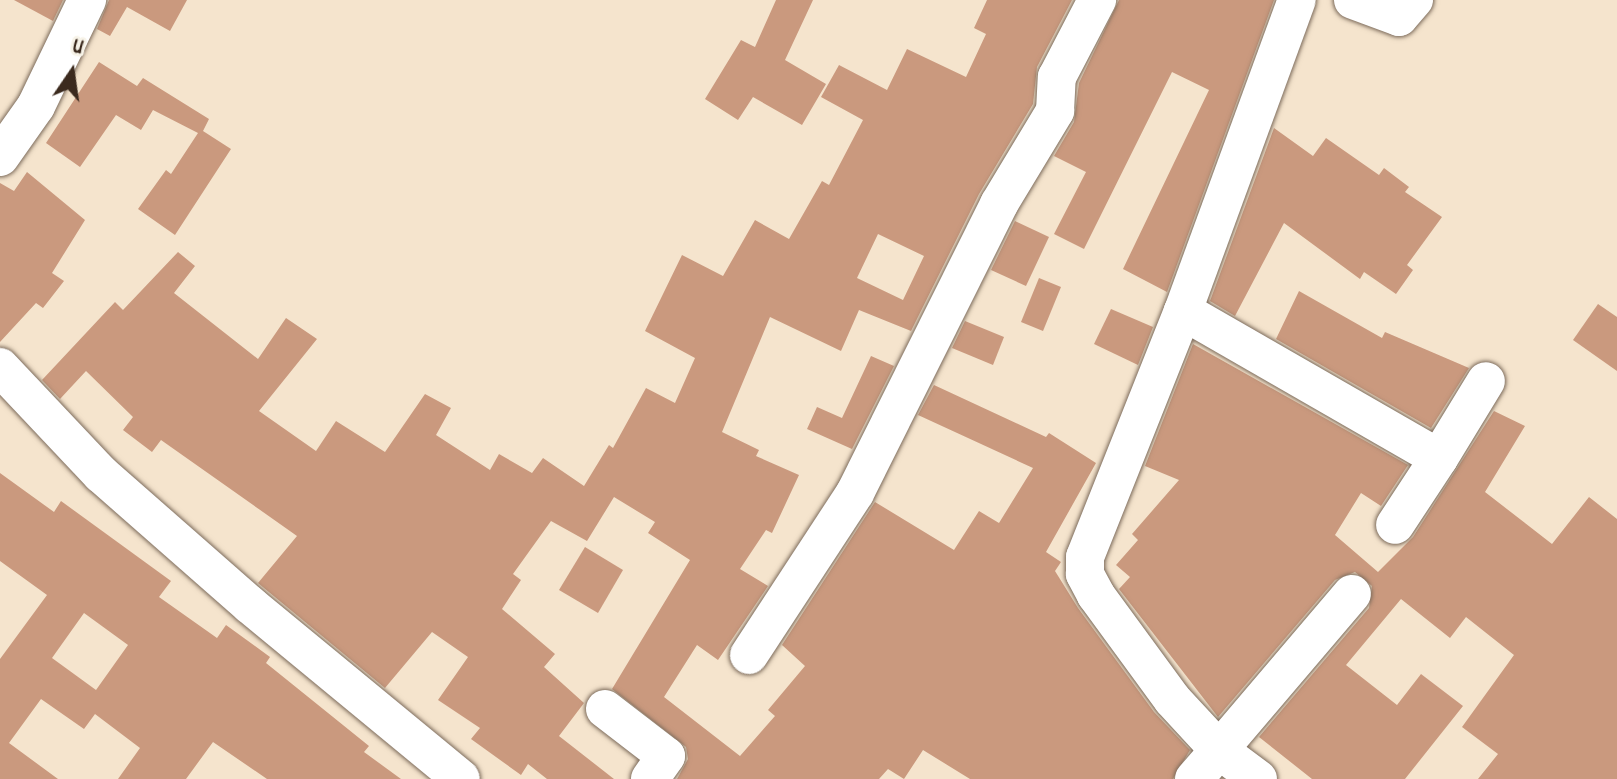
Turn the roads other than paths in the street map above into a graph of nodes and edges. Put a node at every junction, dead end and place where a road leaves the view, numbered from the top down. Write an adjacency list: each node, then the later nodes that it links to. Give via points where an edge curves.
1 (87, 0): 6 (street, via 36,106)
2 (1097, 0): 13 (street, via 1057,77 1055,111 978,243 855,493)
3 (1297, 0): 7 (street)
4 (1353, 0): 5 (street, via 1399,17)
5 (1414, 0)
6 (0, 157)
7 (1183, 311): 10 (street); 15 (street, via 1088,540 1084,567 1096,595 1172,699)
8 (0, 367): 16 (street, via 101,474)
9 (1486, 381): 10 (street)
10 (1439, 458): 11 (street)
11 (1395, 525)
12 (1352, 594): 15 (street)
13 (749, 655)
14 (605, 709): 17 (street, via 666,756)
15 (1219, 750): 18 (street); 19 (street)
16 (461, 779)
17 (650, 779)
18 (1194, 779)
19 (1258, 779)

